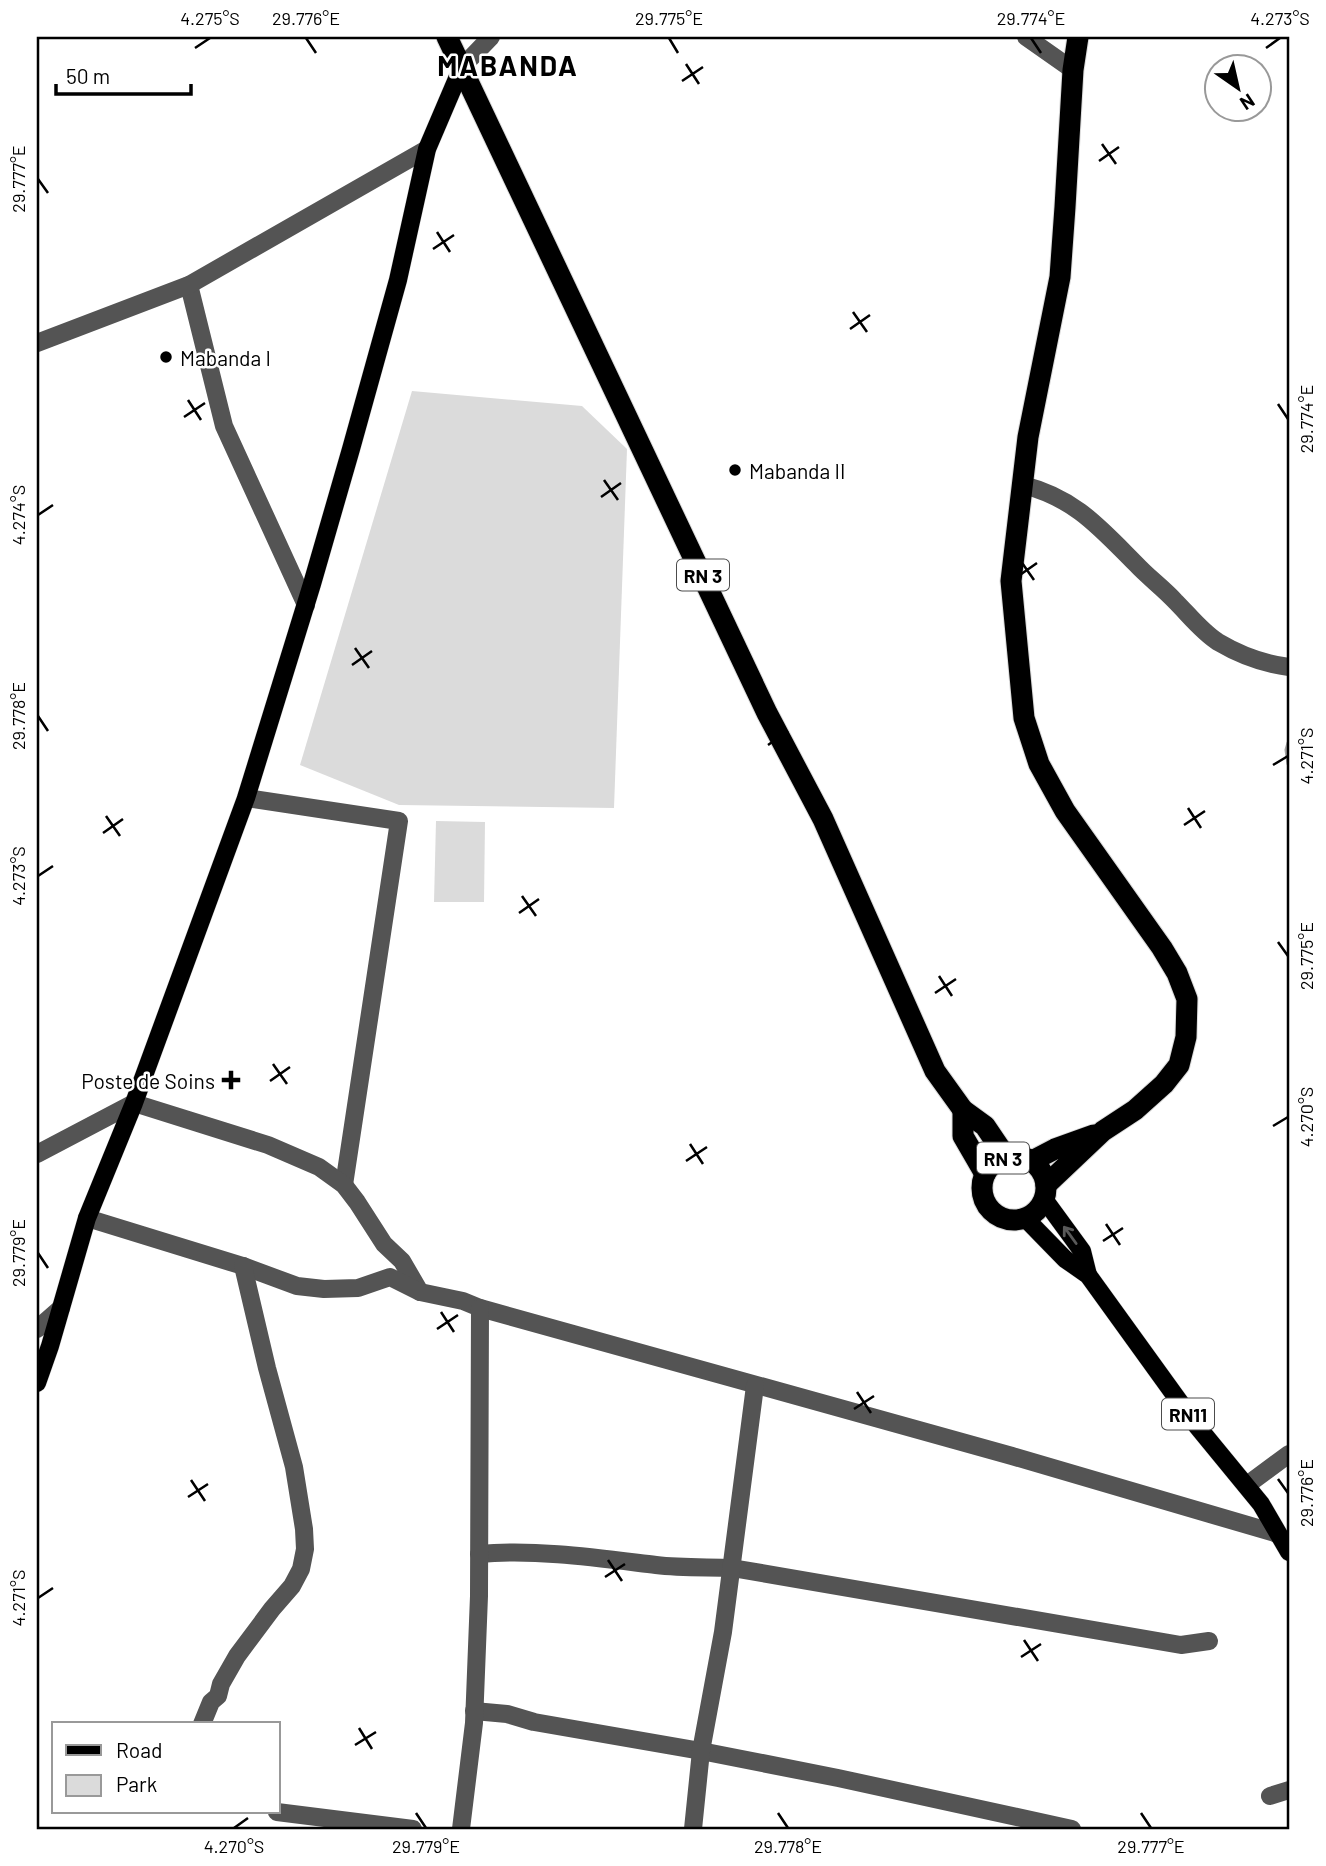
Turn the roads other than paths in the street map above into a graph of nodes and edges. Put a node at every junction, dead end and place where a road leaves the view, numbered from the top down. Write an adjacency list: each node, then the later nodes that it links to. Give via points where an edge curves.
1 (447, 37): 5 (highway, RN 3)
2 (491, 37): 5 (street)
3 (1026, 37): 6 (street)
4 (1078, 37): 6 (highway, RN 3)
5 (462, 68): 7 (main road); 15 (highway, RN 3, via 767,713 823,819 935,1071)
6 (1073, 70): 10 (highway, RN 3, via 1059,277)
7 (427, 149): 8 (street); 11 (main road, via 398,280)
8 (189, 285): 9 (street); 11 (street, via 224,426)
9 (37, 343)
10 (1023, 485): 12 (street, via 1071,504 1217,642 1251,658); 16 (highway, RN 3, via 1011,581 1024,718 1039,764 1065,811 1162,948 1187,999 1186,1037 1179,1065 1135,1110)
11 (306, 605): 13 (main road)
12 (1289, 667)
13 (246, 798): 14 (main road); 21 (street, via 399,821)
14 (134, 1102): 17 (street); 21 (street, via 268,1144 319,1167); 23 (main road)
15 (963, 1110): 18 (highway, RN 3, via 985,1126); 20 (highway, RN 3, via 963,1136)
16 (1103, 1131): 19 (highway, RN 3); 22 (highway, RN 3)
17 (37, 1154)
18 (1006, 1157): 19 (highway, RN 3); 20 (highway, RN 3, via 993,1163)
19 (1032, 1161): 22 (highway, RN 3, via 1043,1174)
20 (985, 1174): 24 (highway, RN 3, via 982,1195 986,1206 1003,1219)
21 (344, 1185): 27 (street, via 384,1244 402,1261)
22 (1045, 1192): 24 (highway, RN 3, via 1037,1211); 26 (main road, RN11, one-way to 22, via 1082,1251)
23 (87, 1218): 25 (street); 28 (main road)
24 (1025, 1218): 26 (main road, RN11, via 1065,1259)
25 (243, 1266): 27 (street, via 297,1286 358,1288 390,1277); 41 (street, via 294,1467 304,1549 292,1587 236,1656)
26 (1088, 1275): 34 (main road, RN11, via 1197,1426)
27 (419, 1292): 29 (street)
28 (61, 1308): 30 (street); 31 (main road)
29 (480, 1308): 32 (street); 37 (street)
30 (37, 1329)
31 (37, 1383)
32 (755, 1386): 35 (street); 38 (street)
33 (1289, 1454): 34 (street)
34 (1247, 1485): 35 (main road, RN11)
35 (1278, 1534): 36 (main road, RN11)
36 (1289, 1552)
37 (478, 1554): 38 (street, via 507,1552); 40 (street)
38 (732, 1568): 39 (street, via 1181,1645); 42 (street)
39 (1209, 1641)
40 (474, 1711): 42 (street); 47 (street)
41 (203, 1722)
42 (701, 1751): 48 (street); 49 (street)
43 (1289, 1790): 44 (street)
44 (1270, 1796)
45 (280, 1812): 46 (street)
46 (414, 1829)
47 (461, 1829)
48 (693, 1829)
49 (1072, 1829)

